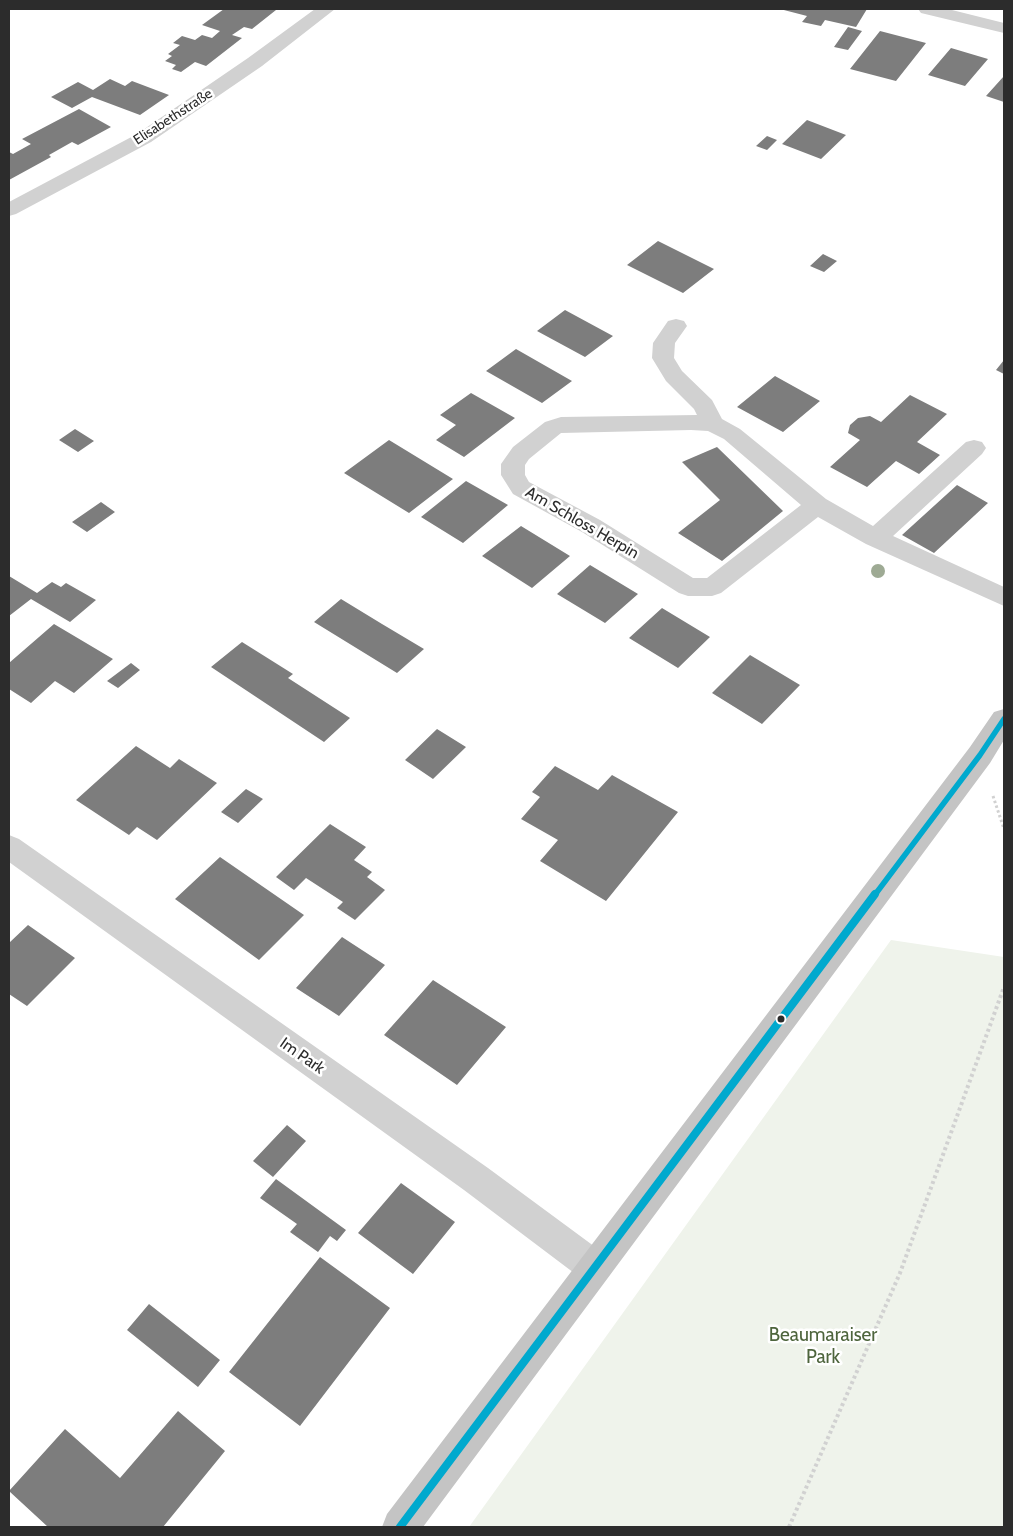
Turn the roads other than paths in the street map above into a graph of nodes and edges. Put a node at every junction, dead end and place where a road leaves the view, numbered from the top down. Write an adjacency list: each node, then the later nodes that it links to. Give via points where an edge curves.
1 (326, 9): 4 (street, Elisabethstraße, via 144,138)
2 (927, 9): 3 (street)
3 (1004, 28)
4 (9, 210)
5 (676, 326): 6 (street, via 664,343 663,358 674,376 704,405)
6 (713, 424): 8 (street, Am Schloss Herpin, via 732,434); 8 (street, Am Schloss Herpin, via 561,425 521,453 514,464 513,475 521,488 592,526 688,587 712,587)
7 (974, 448): 9 (street)
8 (817, 505): 9 (street, Am Schloss Herpin)
9 (875, 538): 10 (street, Am Schloss Herpin)
10 (1004, 597)
11 (1004, 719): 13 (main road)
12 (9, 847): 13 (street, Im Park)
13 (594, 1267): 14 (main road)
14 (400, 1527)

